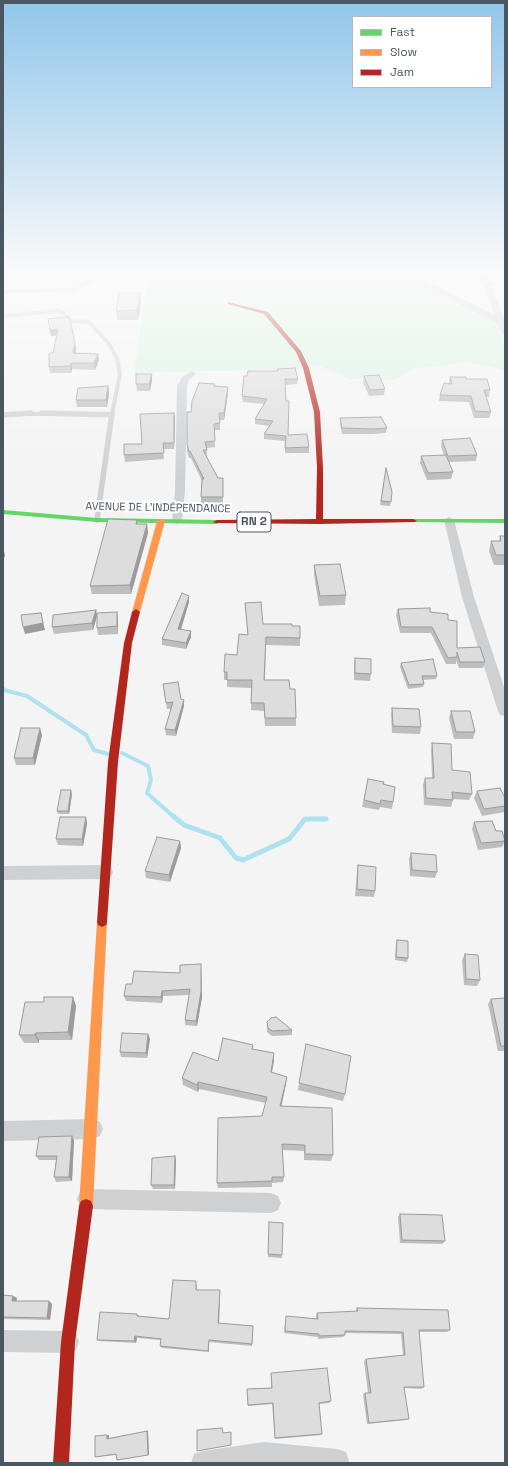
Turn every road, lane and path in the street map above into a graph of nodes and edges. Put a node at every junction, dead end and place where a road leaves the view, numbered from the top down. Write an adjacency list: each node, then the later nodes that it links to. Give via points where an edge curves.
1 (108, 342): 5 (lane, via 117,358 120,374)
2 (292, 342): 12 (street, via 300,352 306,368 317,412)
3 (192, 374): 10 (street, via 185,379 182,386 180,491)
4 (3, 415): 5 (lane)
5 (112, 415): 7 (lane)
6 (3, 512): 7 (street, AVENUE DE L'INDÉPENDANCE / RN 2)
7 (97, 520): 9 (street, AVENUE DE L'INDÉPENDANCE / RN 2)
8 (449, 520): 11 (street, AVENUE DE L'INDÉPENDANCE / RN 2); 12 (street, AVENUE DE L'INDÉPENDANCE / RN 2); 13 (street, via 468,597)
9 (161, 521): 10 (street, AVENUE DE L'INDÉPENDANCE / RN 2); 14 (street, via 128,643 114,762)
10 (176, 521): 12 (street, AVENUE DE L'INDÉPENDANCE / RN 2)
11 (505, 521)
12 (319, 522)
13 (505, 711)
14 (105, 872): 15 (street); 16 (street)
15 (3, 873)
16 (93, 1129): 17 (street); 18 (street)
17 (3, 1131)
18 (87, 1199): 19 (street); 21 (street)
19 (271, 1203)
20 (3, 1341): 21 (street)
21 (68, 1342): 23 (street)
22 (337, 1461): 24 (street, via 264,1454)
23 (61, 1463)
24 (203, 1463)

